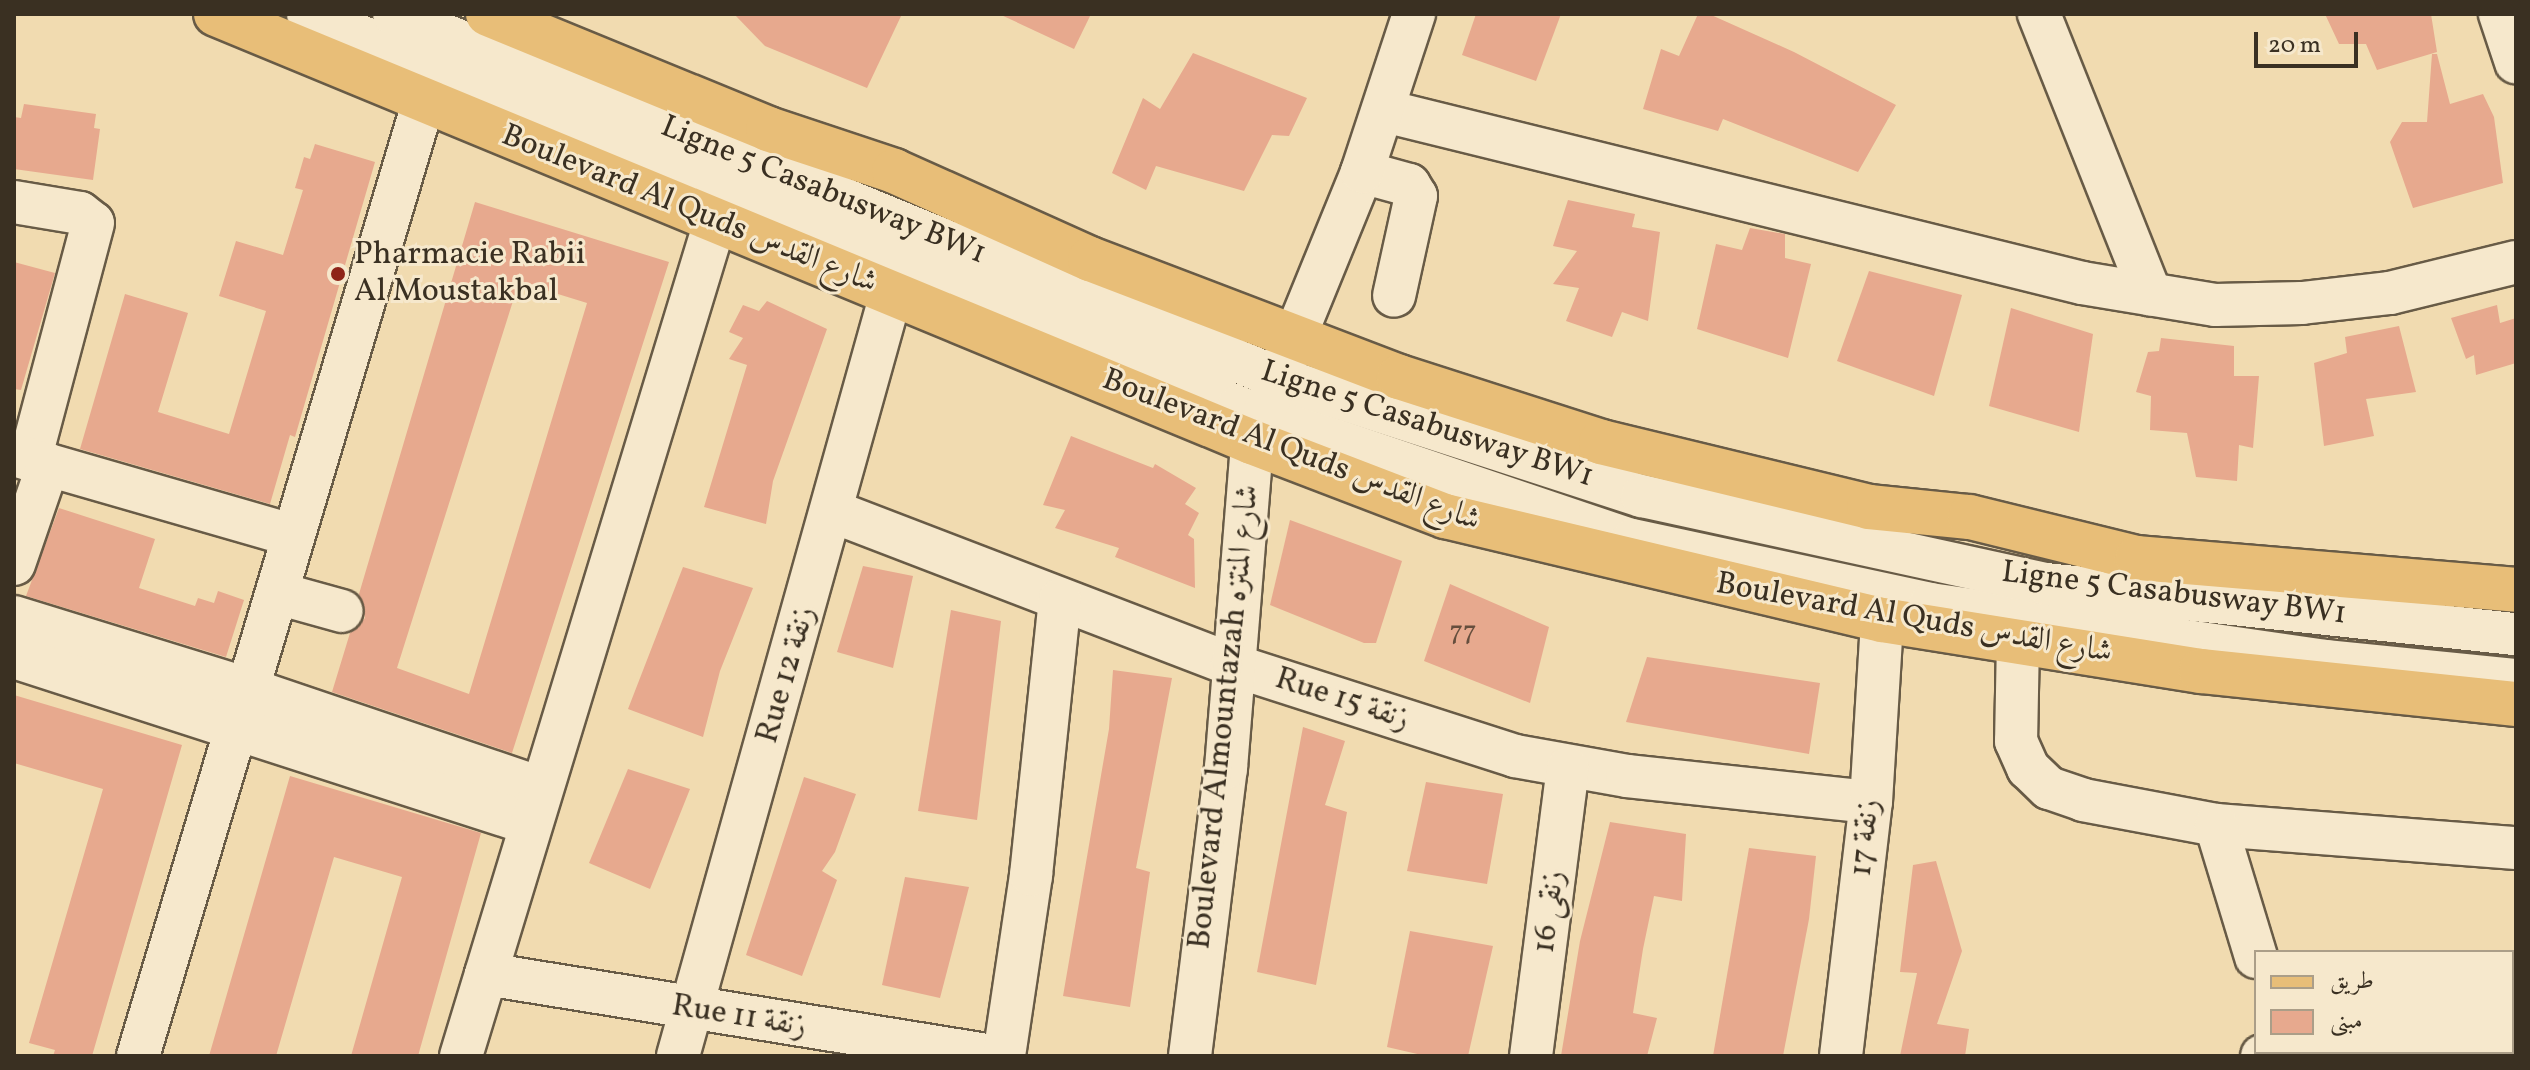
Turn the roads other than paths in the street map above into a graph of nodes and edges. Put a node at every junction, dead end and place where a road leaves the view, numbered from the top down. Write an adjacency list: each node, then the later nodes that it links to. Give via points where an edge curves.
1 (216, 14): 9 (main road, Boulevard Al Quds شارع القدس)
2 (308, 14): 19 (street, Ligne 5 Casabusway BW1)
3 (394, 14): 19 (street, Ligne 5 Casabusway BW1)
4 (488, 14): 18 (main road, via 768,129 894,171 1090,259)
5 (1414, 14): 10 (street, Boulevard Almountazah شارع المنتزه)
6 (2039, 14): 16 (street)
7 (2500, 14): 8 (street)
8 (2516, 62)
9 (424, 100): 13 (main road, Boulevard Al Quds شارع القدس); 22 (street)
10 (1385, 111): 11 (street, Boulevard Almountazah شارع المنتزه); 16 (street, via 2082,283)
11 (1362, 172): 17 (street, via 1409,185 1416,196); 18 (street, Boulevard Almountazah شارع المنتزه)
12 (14, 202): 20 (street, via 80,213 93,223)
13 (715, 222): 15 (main road, Boulevard Al Quds شارع القدس); 39 (street)
14 (2516, 262): 16 (street, via 2390,293 2302,303 2215,305)
15 (891, 294): 19 (main road, Boulevard Al Quds شارع القدس); 21 (street, Rue 12 زنقة)
16 (2151, 295)
17 (1394, 296)
18 (1298, 338): 19 (street, Boulevard Almountazah شارع المنتزه); 24 (main road, via 1601,442 1869,507 1970,517 2137,558)
19 (1266, 412): 29 (main road, Boulevard Al Quds شارع القدس, via 1445,516); 30 (street, Ligne 5 Casabusway BW1, via 2046,584); 33 (street, Boulevard Almountazah شارع المنتزه); 34 (street, Ligne 5 Casabusway BW1, via 1632,540 1930,604 2326,661)
20 (31, 460): 22 (street); 23 (street)
21 (834, 512): 26 (street, Rue 15 زنقة); 44 (street, Rue 12 زنقة)
22 (294, 536): 25 (street)
23 (14, 564)
24 (2516, 590)
25 (277, 593): 27 (street); 36 (street)
26 (1060, 600): 33 (street, Rue 15 زنقة); 49 (street, via 1031,875)
27 (342, 611)
28 (14, 617): 36 (street)
29 (1882, 620): 31 (main road, Boulevard Al Quds شارع القدس); 38 (street, زنقة 17)
30 (2516, 634)
31 (2018, 640): 35 (main road, Boulevard Al Quds شارع القدس, via 2201,671); 40 (street, via 2016,741 2028,768 2049,788 2083,800)
32 (14, 657): 36 (street)
33 (1232, 665): 37 (street, Rue 15 زنقة, via 1515,756); 50 (street, Boulevard Almountazah شارع المنتزه, via 1226,768)
34 (2516, 680)
35 (2516, 704)
36 (243, 707): 39 (street); 45 (street)
37 (1568, 768): 38 (street, Rue 15 زنقة); 51 (street, زنقى 16)
38 (1871, 802): 52 (street, زنقة 17)
39 (536, 806): 43 (street)
40 (2216, 825): 41 (street); 42 (street)
41 (2516, 848)
42 (2254, 950)
43 (486, 974): 44 (street, Rue 11 زنقة); 46 (street)
44 (692, 1010): 47 (street, Rue 12 زنقة); 48 (street, Rue 11 زنقة)
45 (138, 1056)
46 (461, 1056)
47 (678, 1056)
48 (993, 1056)
49 (1004, 1056)
50 (1190, 1056)
51 (1531, 1056)
52 (1841, 1056)

